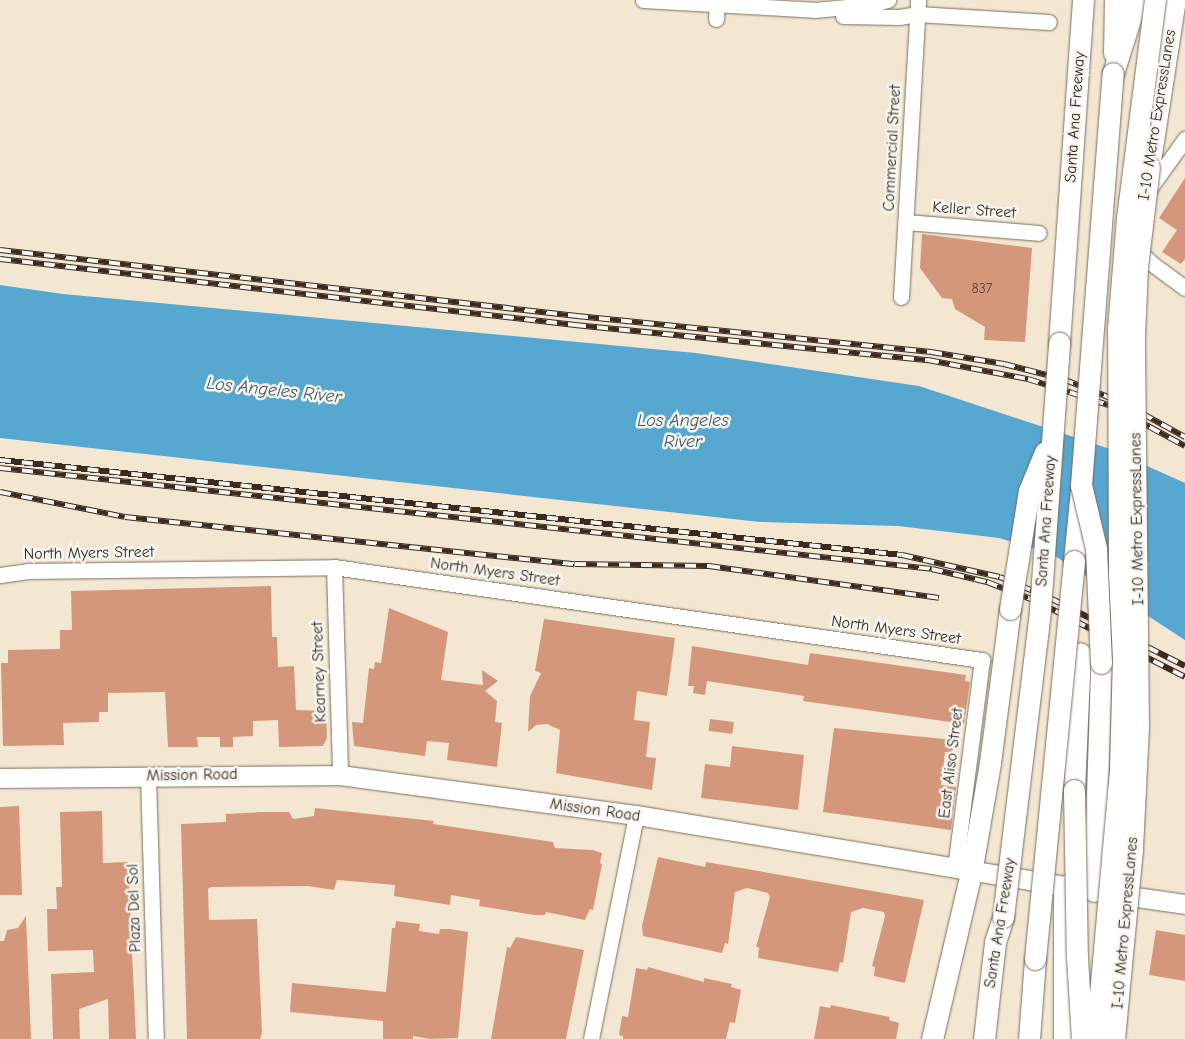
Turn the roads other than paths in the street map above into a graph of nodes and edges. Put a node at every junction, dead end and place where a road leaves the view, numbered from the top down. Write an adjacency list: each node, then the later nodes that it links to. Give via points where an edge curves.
1 (643, 0): 8 (street)
2 (888, 0): 10 (street)
3 (1083, 0): 18 (highway, Santa Ana Freeway, bridge)
4 (1116, 0): 12 (highway, Santa Ana Freeway)
5 (1136, 0): 12 (highway)
6 (1155, 0): 43 (highway, I-10 Metro ExpressLanes, bridge, via 1127,218 1118,330 1119,574 1123,659 1120,761)
7 (1175, 0): 44 (highway, I-10 Metro ExpressLanes, bridge, via 1137,267 1134,379 1138,728 1132,849)
8 (716, 7): 10 (street)
9 (917, 7): 10 (street, via 899,17 832,16); 11 (street); 14 (street, Commercial Street)
10 (814, 10)
11 (1049, 22)
12 (1113, 73): 19 (highway, Santa Ana Freeway, bridge)
13 (1185, 139): 16 (street, via 1140,203 1136,223 1141,253)
14 (906, 222): 15 (street, Keller Street); 17 (street, Commercial Street)
15 (1039, 233)
16 (1185, 288)
17 (902, 297)
18 (1052, 435): 28 (highway, bridge, via 1029,490 990,763); 32 (highway, Santa Ana Freeway, bridge, via 1040,610)
19 (1081, 485): 20 (highway, Santa Ana Freeway, bridge); 30 (highway, bridge, via 1096,548 1101,663)
20 (1074, 561): 33 (highway, Santa Ana Freeway, bridge); 42 (highway, bridge, via 1080,653 1074,790)
21 (334, 567): 22 (street, North Myers Street, via 28,571); 23 (street, North Myers Street); 24 (street, Kearney Street)
22 (0, 575)
23 (982, 660): 28 (street, East Aliso Street)
24 (340, 775): 25 (main road, Mission Road); 27 (main road, Mission Road)
25 (148, 776): 26 (main road, Mission Road); 34 (street, Plaza Del Sol)
26 (0, 778)
27 (636, 815): 28 (main road, Mission Road); 35 (street)
28 (963, 871): 29 (main road, Mission Road); 36 (highway)
29 (1064, 886): 30 (main road, Mission Road); 41 (highway)
30 (1094, 891): 31 (main road, Mission Road)
31 (1185, 904)
32 (1003, 917): 37 (highway, Santa Ana Freeway, via 994,942); 38 (highway)
33 (1033, 982): 39 (highway, Santa Ana Freeway); 40 (highway)
34 (156, 1039)
35 (591, 1039)
36 (934, 1039)
37 (984, 1039)
38 (996, 1039)
39 (1029, 1039)
40 (1041, 1039)
41 (1064, 1039)
42 (1082, 1039)
43 (1096, 1039)
44 (1114, 1039)

